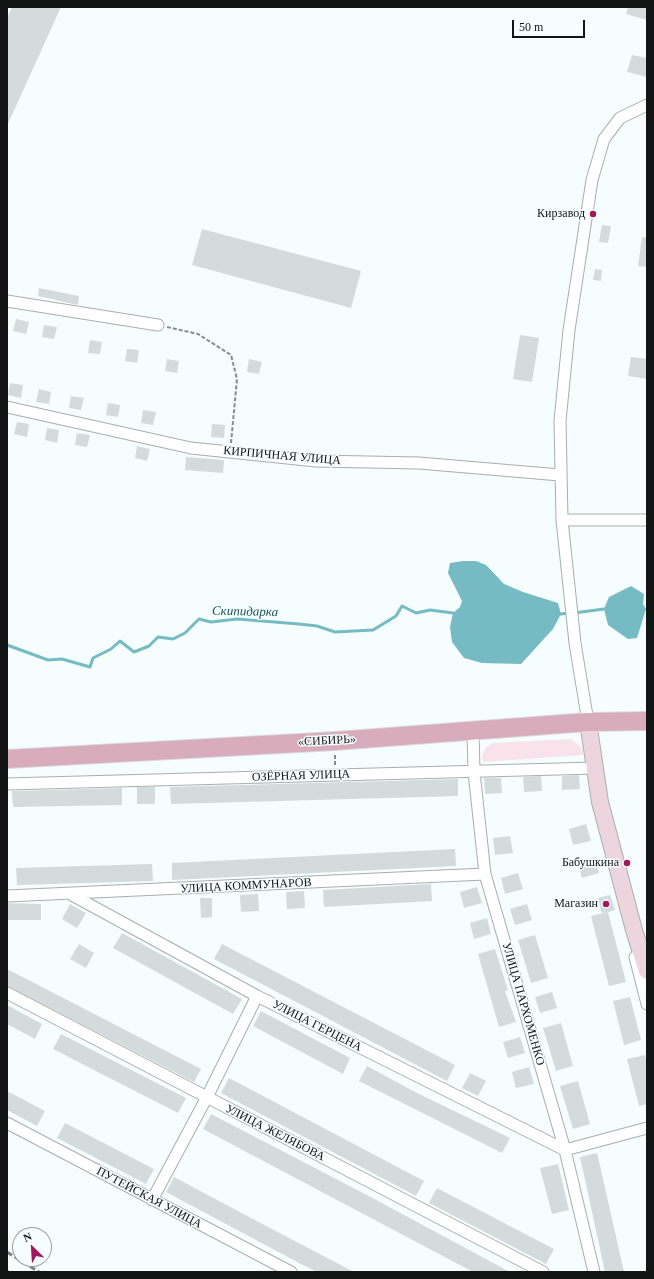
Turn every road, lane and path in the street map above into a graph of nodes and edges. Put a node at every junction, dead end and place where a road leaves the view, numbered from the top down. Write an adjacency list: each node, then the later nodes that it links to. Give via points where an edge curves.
1 (647, 105): 6 (street, via 620,118 604,139 592,180 569,330 560,421)
2 (7, 301): 3 (street)
3 (158, 325): 5 (path, via 198,334 231,355 237,379)
4 (7, 407): 5 (street, КИРПИЧНАЯ УЛИЦА, via 191,448)
5 (230, 452): 6 (street, КИРПИЧНАЯ УЛИЦА, via 316,461 419,463)
6 (560, 474): 7 (street)
7 (562, 520): 8 (street); 10 (street, via 572,620)
8 (647, 520)
9 (647, 721): 10 (main road, «СИБИРЬ»)
10 (588, 722): 11 (main road, «СИБИРЬ»); 14 (street)
11 (473, 732): 12 (main road, «СИБИРЬ»); 15 (street, УЛИЦА ПАРХОМЕНКО)
12 (335, 741): 13 (main road, «СИБИРЬ»); 16 (path)
13 (7, 759)
14 (595, 768): 15 (street, ОЗЁРНАЯ УЛИЦА); 19 (street, via 600,802)
15 (474, 772): 16 (street, ОЗЁРНАЯ УЛИЦА); 18 (street, УЛИЦА ПАРХОМЕНКО)
16 (335, 775): 17 (street, ОЗЁРНАЯ УЛИЦА)
17 (7, 784)
18 (485, 874): 20 (street, УЛИЦА КОММУНАРОВ); 30 (street, УЛИЦА ПАРХОМЕНКО)
19 (623, 889): 22 (street); 26 (street, via 629,931)
20 (72, 894): 21 (street, УЛИЦА КОММУНАРОВ); 25 (street, УЛИЦА ГЕРЦЕНА)
21 (7, 896)
22 (640, 934): 23 (street)
23 (647, 971)
24 (7, 993): 27 (street, УЛИЦА ЖЕЛЯБОВА)
25 (257, 996): 27 (street); 30 (street, УЛИЦА ГЕРЦЕНА)
26 (647, 1004)
27 (207, 1097): 31 (street); 33 (street, УЛИЦА ЖЕЛЯБОВА)
28 (7, 1123): 31 (street, ПУТЕЙСКАЯ УЛИЦА)
29 (647, 1128): 30 (street)
30 (565, 1150): 34 (street, УЛИЦА ПАРХОМЕНКО)
31 (152, 1200): 32 (street, ПУТЕЙСКАЯ УЛИЦА)
32 (291, 1272)
33 (543, 1272)
34 (594, 1272)

